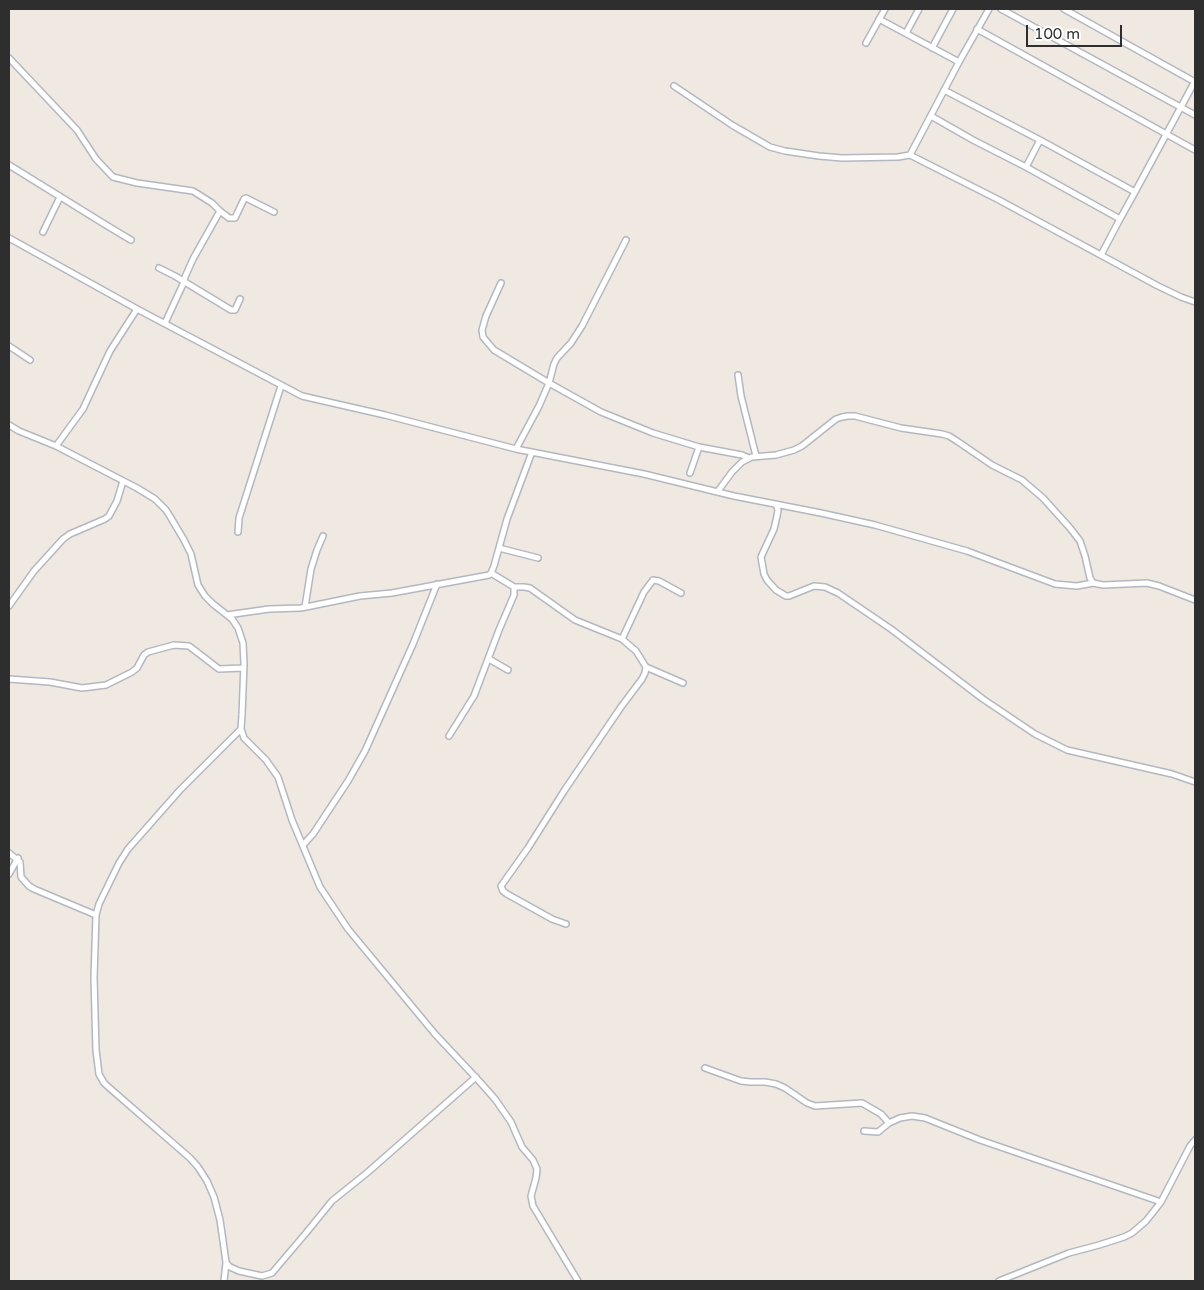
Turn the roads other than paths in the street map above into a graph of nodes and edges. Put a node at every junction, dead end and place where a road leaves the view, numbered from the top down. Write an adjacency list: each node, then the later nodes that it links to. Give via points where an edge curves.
1 (884, 9): 7 (street)
2 (919, 9): 9 (street)
3 (954, 9): 11 (street)
4 (989, 9): 8 (street)
5 (1001, 9): 17 (street)
6 (1064, 9): 14 (street)
7 (879, 19): 9 (street); 10 (street)
8 (978, 29): 13 (street); 20 (street)
9 (906, 33): 11 (street)
10 (866, 43)
11 (932, 48): 13 (street)
12 (9, 58): 28 (street, via 76,130 113,177 193,191)
13 (959, 62): 16 (street)
14 (1195, 82): 17 (street)
15 (674, 86): 23 (street, via 732,125 785,152 851,158)
16 (944, 90): 19 (street); 21 (street)
17 (1181, 107): 18 (street); 20 (street)
18 (1195, 115)
19 (931, 116): 23 (street); 25 (street)
20 (1166, 134): 22 (street); 26 (street)
21 (1040, 140): 25 (street); 26 (street)
22 (1195, 150)
23 (910, 155): 35 (street)
24 (9, 165): 27 (street)
25 (1026, 167): 30 (street)
26 (1135, 192): 30 (street)
27 (60, 197): 31 (street); 33 (street)
28 (220, 212): 29 (street, via 235,218 246,198); 37 (street)
29 (274, 212)
30 (1120, 219): 35 (street)
31 (43, 232)
32 (9, 238): 41 (street)
33 (131, 240)
34 (626, 240): 46 (street, via 582,326 557,358)
35 (1101, 255): 40 (street)
36 (159, 268): 37 (street)
37 (184, 282): 39 (street, via 231,310 235,310); 42 (street)
38 (501, 283): 46 (street, via 486,316 483,338 494,350)
39 (240, 299)
40 (1195, 302)
41 (137, 309): 42 (street); 49 (street, via 110,351 83,409)
42 (165, 323): 47 (street)
43 (9, 346): 44 (street)
44 (30, 360)
45 (738, 375): 53 (street)
46 (549, 383): 50 (street, via 601,412); 51 (street)
47 (280, 386): 51 (street, via 304,397); 59 (street, via 239,518)
48 (9, 425): 49 (street)
49 (56, 446): 56 (street)
50 (699, 447): 54 (street); 55 (street)
51 (516, 448): 52 (street)
52 (532, 452): 57 (street); 61 (street)
53 (756, 456): 54 (street); 64 (street, via 794,450 836,419 848,416 949,436 982,459 1022,480 1048,502 1080,541)
54 (748, 458): 57 (street, via 737,466)
55 (690, 473)
56 (123, 480): 69 (street, via 109,516 63,539); 71 (street, via 166,510 191,554 198,585 205,596)
57 (718, 492): 58 (street)
58 (776, 504): 64 (street, via 875,525 967,552 1055,584 1077,586); 81 (street, via 774,530 762,558 764,574 776,590 789,596 814,586 838,593 983,699 1035,734 1067,750)
59 (238, 532)
60 (324, 536): 70 (street, via 311,570)
61 (499, 548): 62 (street); 63 (street)
62 (538, 558)
63 (491, 573): 65 (street); 66 (street)
64 (1093, 583): 68 (street, via 1159,586)
65 (438, 584): 70 (street); 82 (street, via 365,751)
66 (514, 587): 72 (street, via 533,590 575,620); 73 (street, via 514,595)
67 (681, 593): 72 (street, via 653,580)
68 (1195, 600)
69 (9, 606)
70 (305, 607): 71 (street)
71 (227, 615): 75 (street, via 236,623 241,636)
72 (622, 639): 74 (street, via 636,651)
73 (489, 660): 76 (street); 80 (street, via 474,696)
74 (646, 667): 78 (street); 87 (street, via 642,679 502,884 507,894)
75 (243, 668): 77 (street, via 219,669 189,646 174,644 148,652 137,668 106,686 82,688); 79 (street)
76 (508, 670)
77 (9, 679)
78 (683, 684)
79 (241, 729): 82 (street, via 244,738 278,777); 86 (street, via 180,790 128,849)
80 (449, 736)
81 (1195, 782)
82 (303, 845): 89 (street, via 320,888 348,929 435,1034)
83 (9, 853): 84 (street)
84 (18, 858): 85 (street); 86 (street, via 21,876 29,886)
85 (9, 874)
86 (96, 916): 94 (street, via 94,978 100,1074 104,1083 198,1167 214,1198)
87 (566, 924)
88 (705, 1068): 90 (street, via 741,1081 776,1084 815,1106 862,1103)
89 (476, 1076): 94 (street, via 332,1201 272,1273 262,1276 239,1271); 96 (street, via 511,1122 522,1147 535,1164 533,1206)
90 (890, 1123): 91 (street, via 878,1132); 93 (street, via 912,1116 925,1118)
91 (864, 1131)
92 (1195, 1140): 93 (street)
93 (1161, 1202): 97 (street, via 1132,1233 1069,1253)
94 (226, 1262): 95 (street)
95 (224, 1281)
96 (578, 1281)
97 (999, 1281)

